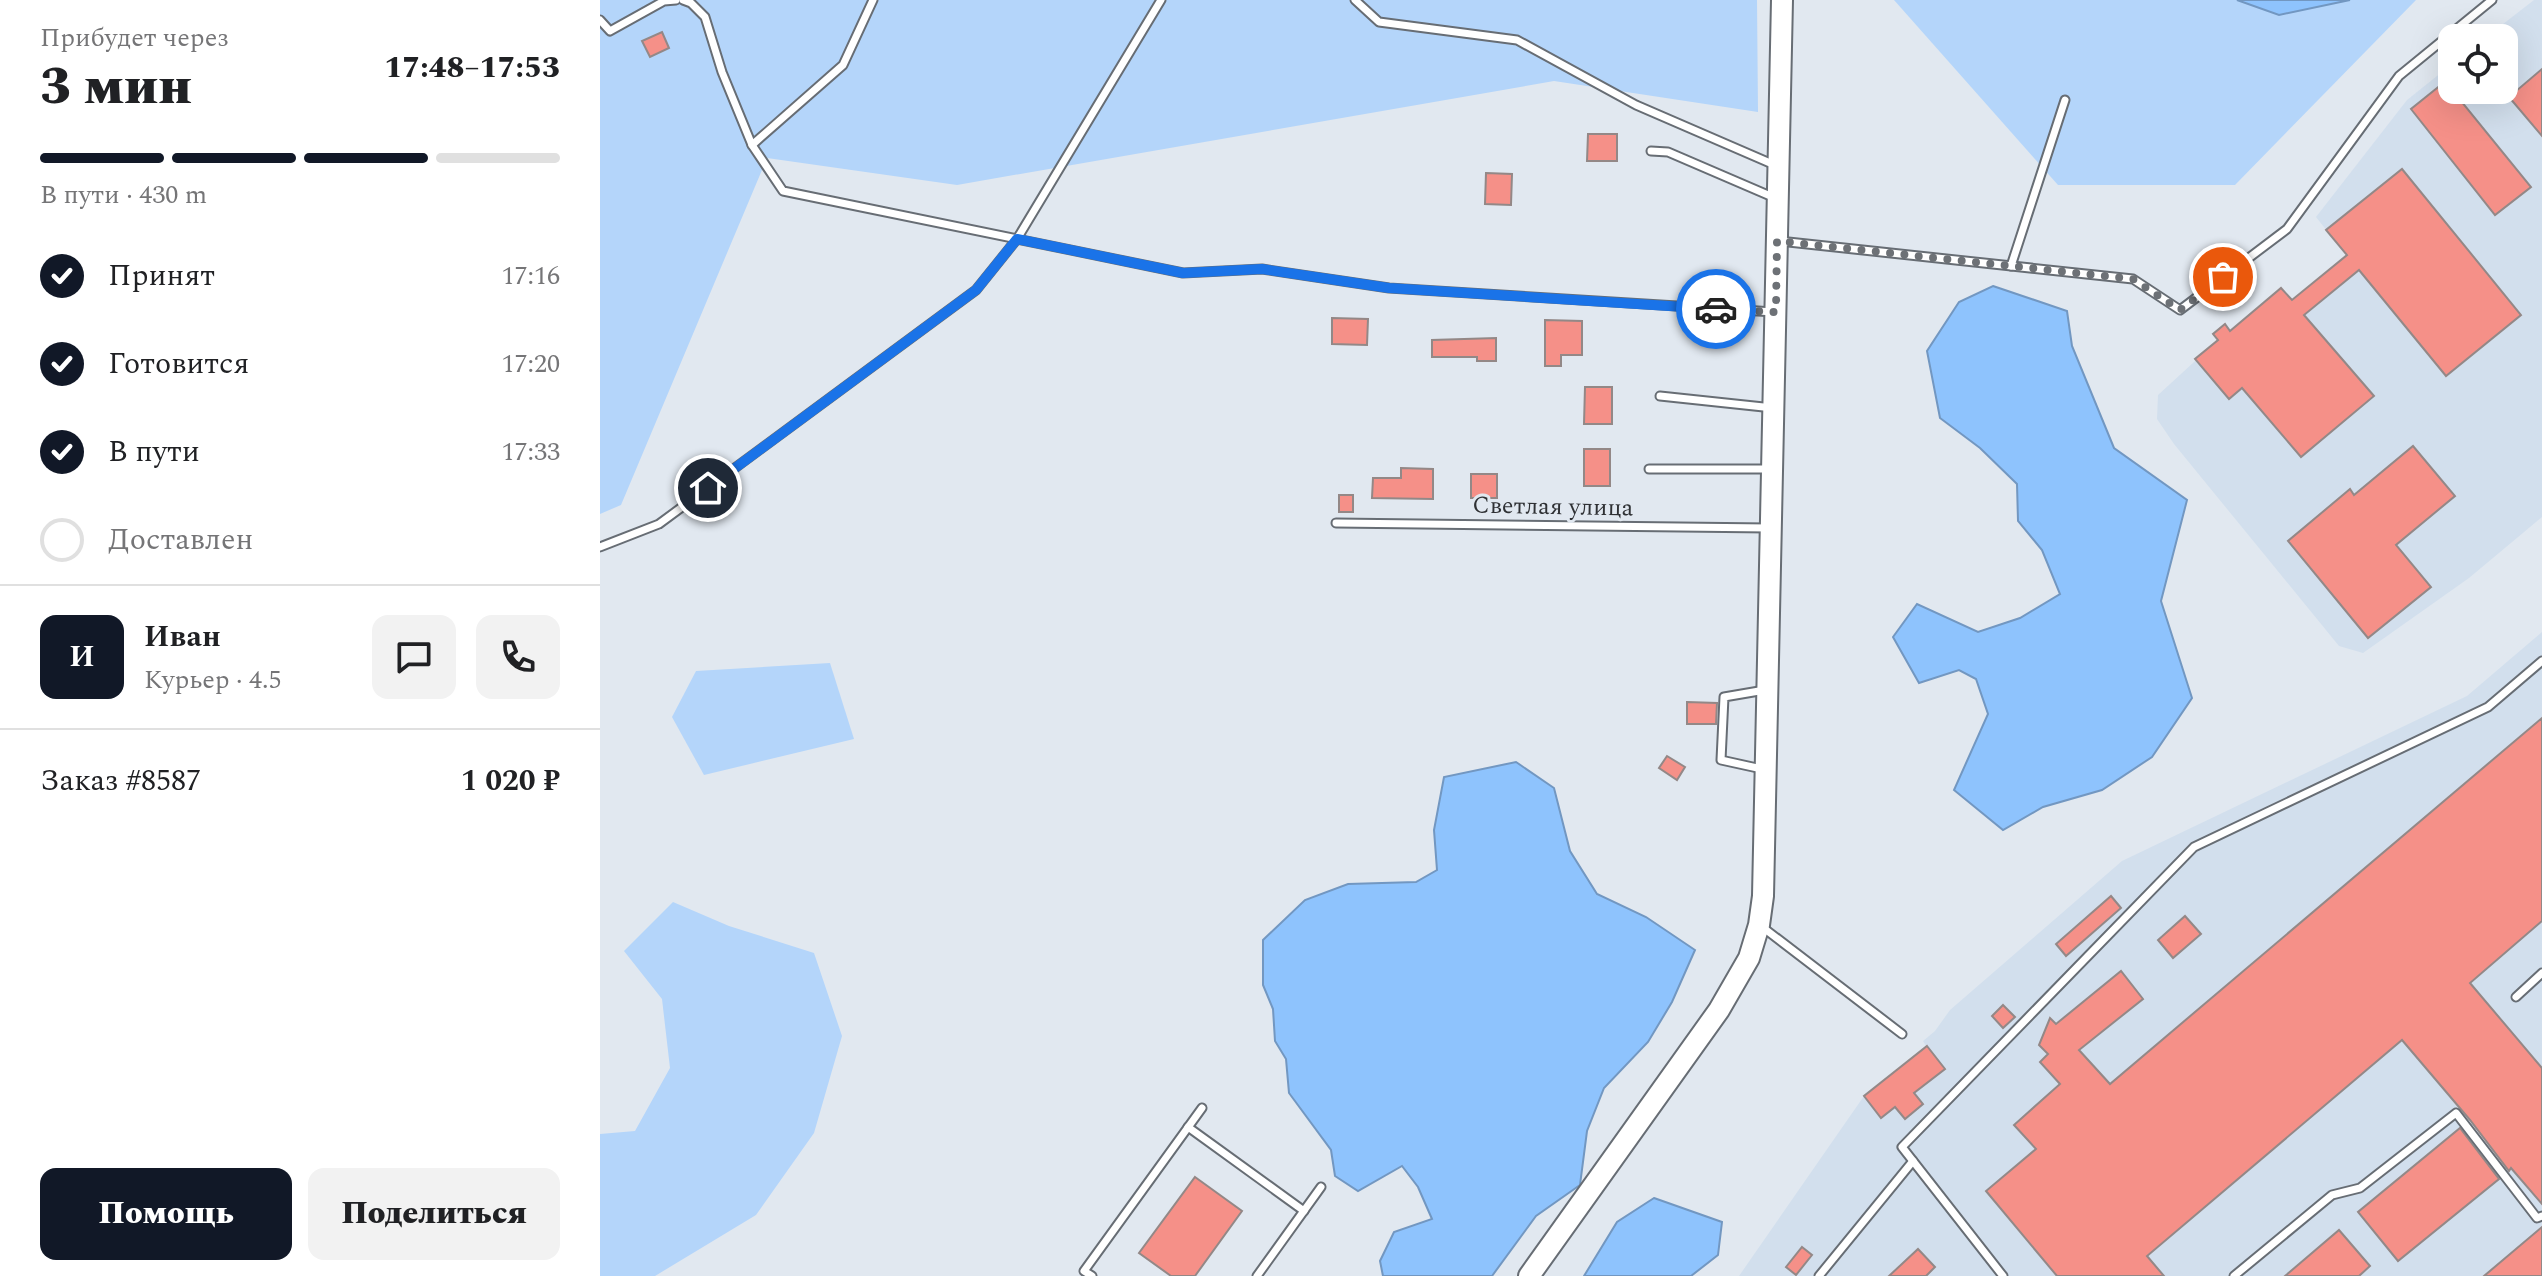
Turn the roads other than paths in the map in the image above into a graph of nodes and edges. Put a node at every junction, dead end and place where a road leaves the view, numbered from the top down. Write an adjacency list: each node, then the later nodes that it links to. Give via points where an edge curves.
1 (676, 0): 9 (lane, via 664,1)
2 (683, 0): 12 (lane, via 705,17)
3 (873, 0): 12 (lane, via 843,65)
4 (1161, 0): 16 (lane)
5 (1355, 0): 14 (lane, via 1379,22 1517,40 1636,105)
6 (1782, 0): 14 (main road)
7 (2492, 0): 18 (lane, via 2399,76 2287,229 2180,310 2133,279)
8 (600, 20): 9 (lane)
9 (610, 31): 10 (lane)
10 (600, 36)
11 (2065, 100): 18 (lane)
12 (752, 145): 16 (lane, via 783,191)
13 (1651, 151): 15 (lane, via 1668,152)
14 (1779, 167): 15 (main road)
15 (1778, 199): 17 (main road)
16 (1017, 239): 19 (lane, via 1183,273 1262,269 1389,288); 26 (lane, via 963,300 659,524)
17 (1777, 241): 18 (lane); 19 (main road)
18 (2011, 266)
19 (1776, 312): 21 (main road)
20 (1660, 396): 21 (lane)
21 (1774, 408): 23 (main road)
22 (1649, 469): 23 (lane)
23 (1772, 469): 25 (main road)
24 (1336, 523): 25 (lane, Светлая улица)
25 (1770, 528): 28 (main road)
26 (600, 547)
27 (2542, 661): 36 (lane, via 2488,707 2194,847 1902,1147)
28 (1768, 690): 29 (main road); 29 (lane, via 1724,697 1721,760)
29 (1766, 770): 30 (main road)
30 (1759, 925): 33 (lane); 42 (main road, via 1749,958 1719,1010)
31 (2542, 973): 32 (lane)
32 (2516, 997)
33 (1902, 1034)
34 (1202, 1108): 35 (lane)
35 (1188, 1127): 38 (lane); 40 (lane, via 1084,1271)
36 (1913, 1161): 43 (lane); 44 (lane)
37 (1321, 1187): 38 (lane)
38 (1304, 1211): 41 (lane)
39 (2542, 1216): 45 (lane, via 2537,1218 2456,1113 2360,1188 2332,1195)
40 (1092, 1276)
41 (1257, 1276)
42 (1529, 1276)
43 (1819, 1276)
44 (2003, 1276)
45 (2234, 1276)

